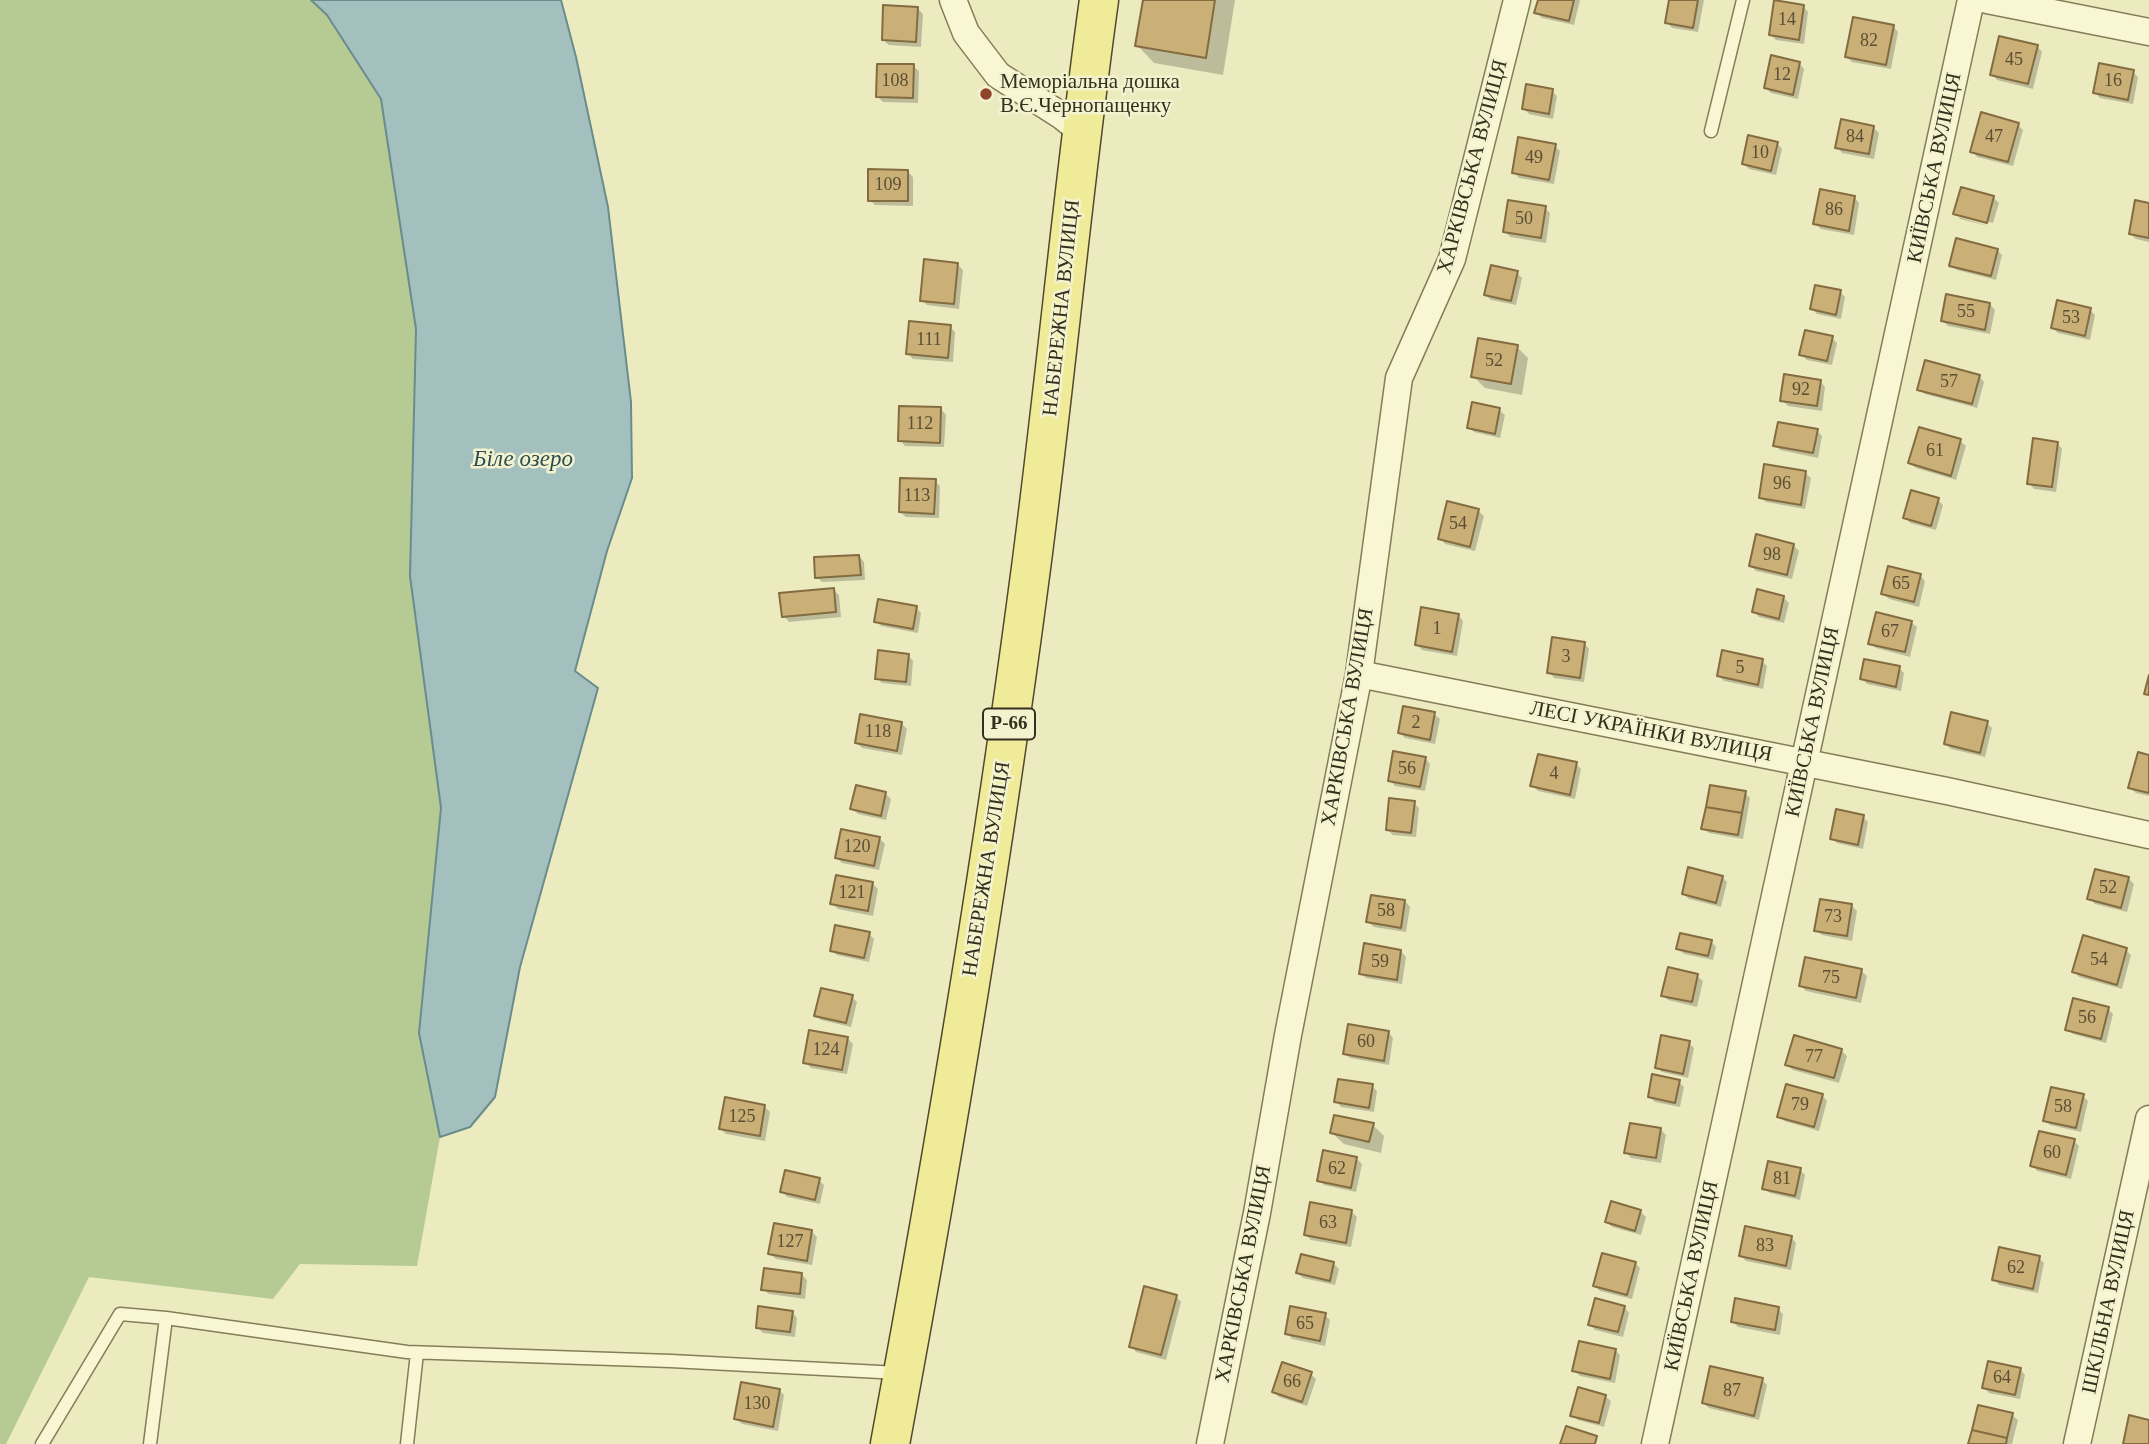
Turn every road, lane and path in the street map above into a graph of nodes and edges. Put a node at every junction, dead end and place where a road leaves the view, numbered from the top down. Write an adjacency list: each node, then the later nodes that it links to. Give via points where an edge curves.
1 (953, 0): 8 (street, via 967,33 998,75)
2 (1099, 0): 8 (main road, НАБЕРЕЖНА ВУЛИЦЯ / Р-66)
3 (1517, 0): 10 (street, ХАРКІВСЬКА ВУЛИЦЯ, via 1452,259 1399,378)
4 (1743, 0): 9 (lane)
5 (1971, 0): 11 (street, КИЇВСЬКА ВУЛИЦЯ)
6 (1987, 0): 7 (street)
7 (2149, 32)
8 (1081, 131): 16 (main road, НАБЕРЕЖНА ВУЛИЦЯ / Р-66, via 1059,341 991,856)
9 (1711, 131)
10 (1359, 674): 11 (street, ЛЕСІ УКРАЇНКИ ВУЛИЦЯ); 21 (street, ХАРКІВСЬКА ВУЛИЦЯ)
11 (1804, 762): 12 (street, ЛЕСІ УКРАЇНКИ ВУЛИЦЯ); 22 (street, КИЇВСЬКА ВУЛИЦЯ)
12 (2149, 835)
13 (2149, 1119): 23 (street, ШКІЛЬНА ВУЛИЦЯ)
14 (166, 1318): 15 (lane); 17 (lane, via 120,1314); 18 (lane)
15 (417, 1353): 16 (lane); 19 (lane)
16 (903, 1373): 20 (main road, НАБЕРЕЖНА ВУЛИЦЯ / Р-66)
17 (42, 1444)
18 (150, 1444)
19 (407, 1444)
20 (890, 1444)
21 (1210, 1444)
22 (1655, 1444)
23 (2077, 1444)

